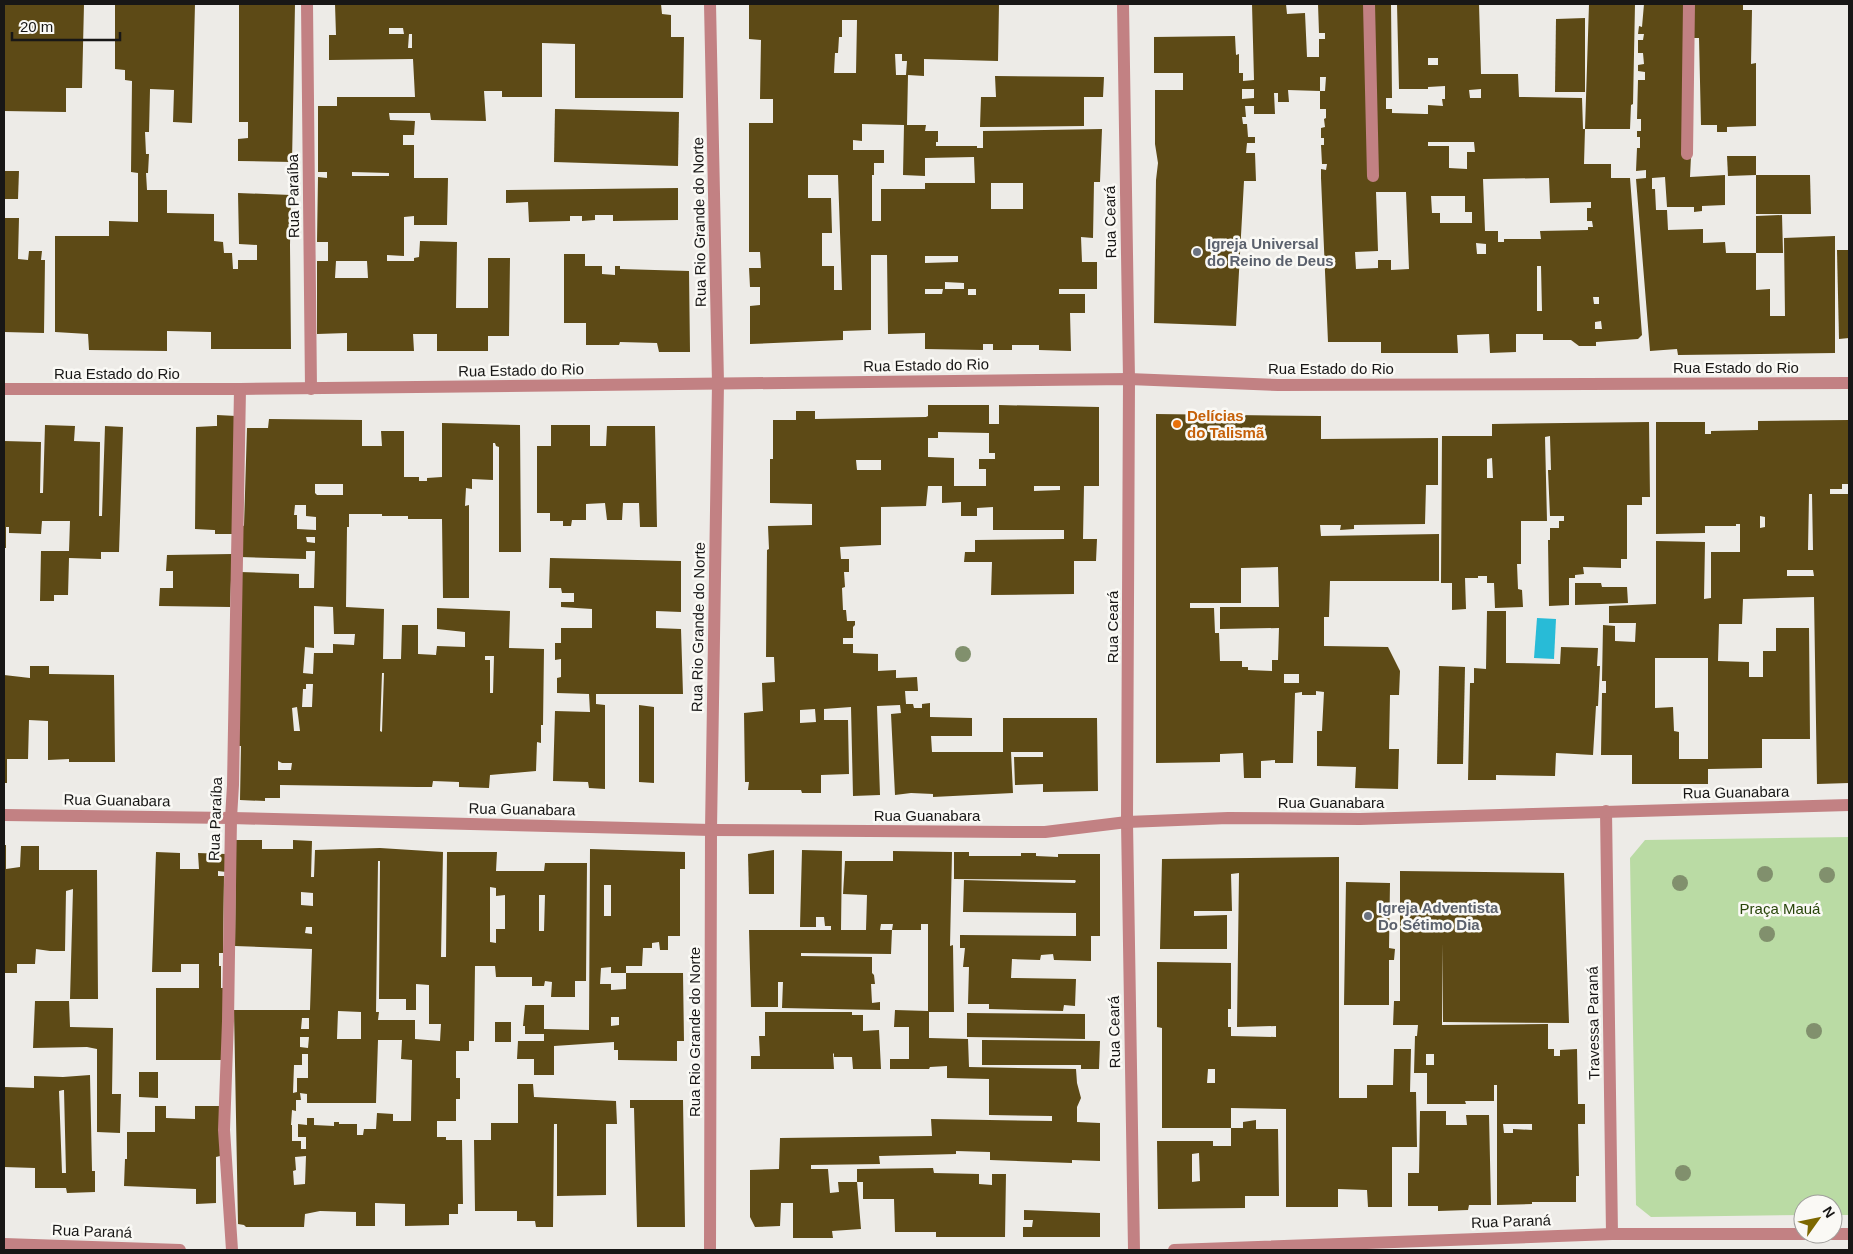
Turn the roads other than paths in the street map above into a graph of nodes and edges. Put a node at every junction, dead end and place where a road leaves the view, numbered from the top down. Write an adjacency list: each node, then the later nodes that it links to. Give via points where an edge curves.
1 (308, 4): 13 (street, Rua Paraíba)
2 (710, 4): 9 (street, Rua Rio Grande do Norte)
3 (1123, 4): 8 (street, Rua Ceará)
4 (1369, 4): 7 (street)
5 (1689, 4): 6 (street)
6 (1687, 154)
7 (1373, 176)
8 (1129, 379): 9 (street, Rua Estado do Rio); 10 (street, Rua Estado do Rio, via 1278,385); 18 (street, Rua Ceará)
9 (718, 383): 13 (street, Rua Estado do Rio); 19 (street, Rua Rio Grande do Norte)
10 (1849, 383)
11 (4, 388): 12 (street, Rua Estado do Rio)
12 (240, 389): 13 (street, Rua Estado do Rio); 17 (street, Rua Paraíba)
13 (311, 389)
14 (1849, 806): 15 (street, Rua Guanabara)
15 (1606, 811): 18 (street, Rua Guanabara); 20 (street, Travessa Paraná)
16 (4, 815): 17 (street, Rua Guanabara)
17 (230, 818): 19 (street, Rua Guanabara); 24 (street, Rua Paraíba, via 224,1130)
18 (1128, 822): 19 (street, Rua Guanabara, via 1045,832); 26 (street, Rua Ceará)
19 (711, 830): 25 (street, Rua Rio Grande do Norte)
20 (1612, 1234): 21 (street, Rua Paraná); 27 (street, Rua Paraná)
21 (1849, 1234)
22 (4, 1244): 23 (street, Rua Paraná)
23 (180, 1250)
24 (232, 1250)
25 (710, 1250)
26 (1134, 1250)
27 (1174, 1250)

